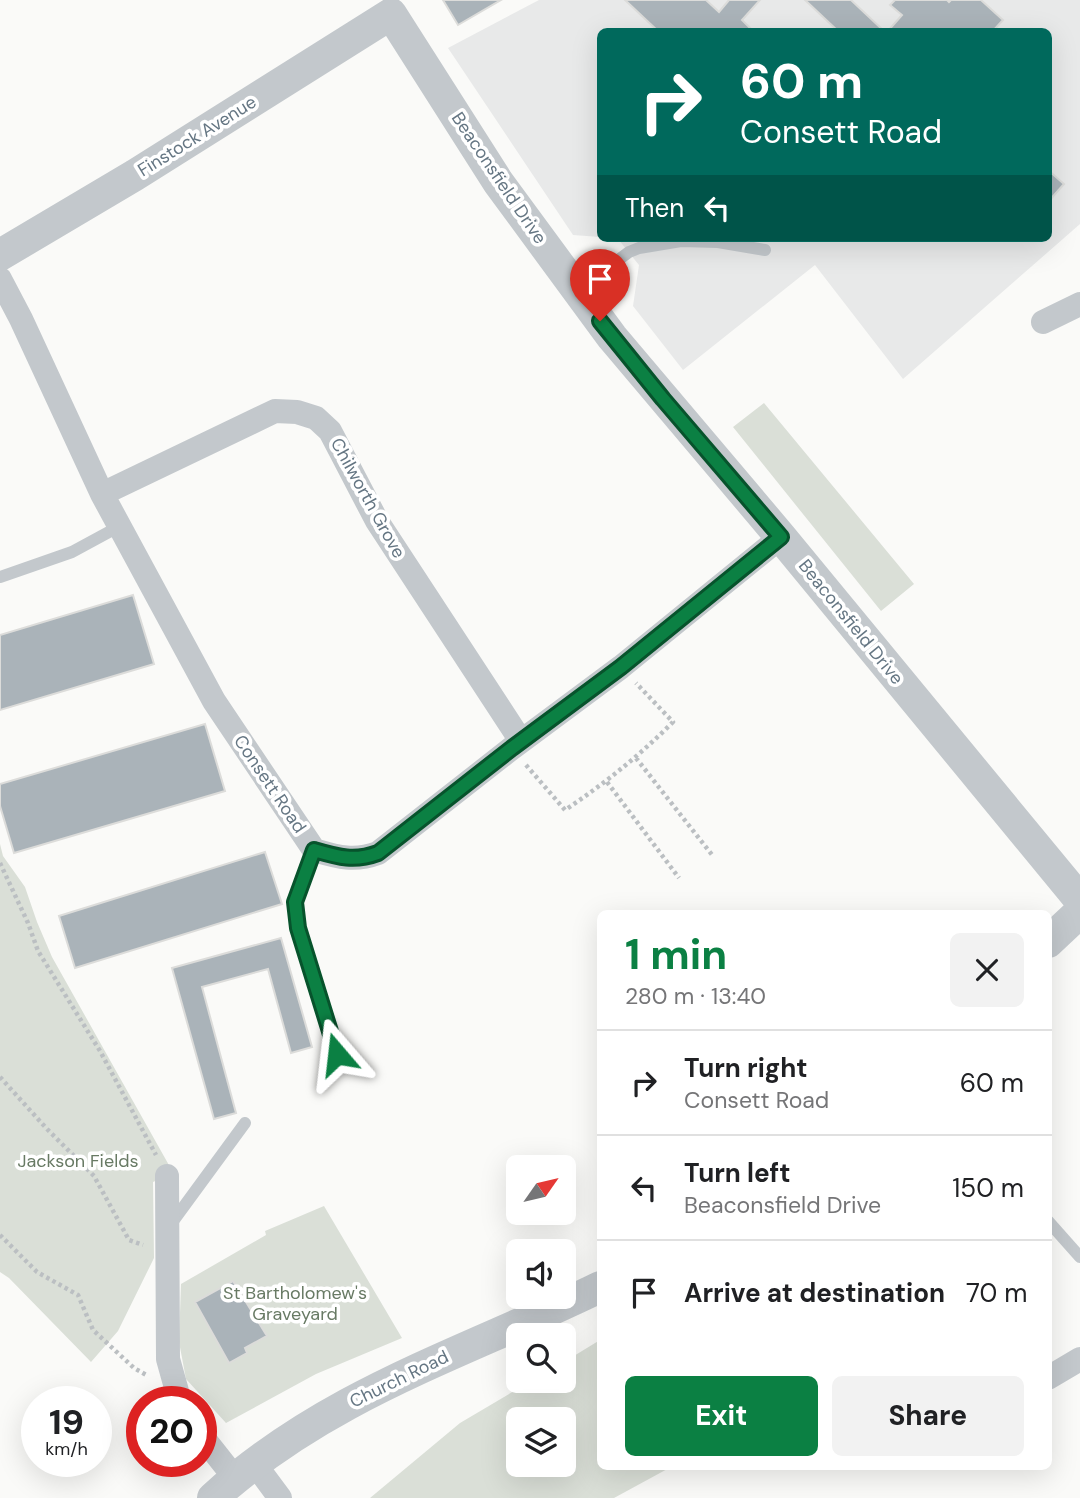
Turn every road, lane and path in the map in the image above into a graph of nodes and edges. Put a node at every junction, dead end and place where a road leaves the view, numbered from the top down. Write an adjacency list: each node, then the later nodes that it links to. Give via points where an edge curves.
1 (387, 7): 5 (street, Finstock Avenue, via 135,175); 7 (street, Beaconsfield Drive, via 498,182)
2 (675, 242): 7 (lane, via 629,252)
3 (718, 242): 4 (lane)
4 (765, 250)
5 (0, 255)
6 (0, 279): 10 (street, Consett Road)
7 (578, 290): 12 (street, Beaconsfield Drive, via 629,358)
8 (1077, 313): 9 (street)
9 (1043, 322)
10 (102, 494): 11 (street, Consett Road); 15 (street, Chilworth Grove, via 275,411 316,418 330,431 377,521)
11 (120, 526): 13 (lane, via 72,552); 18 (street, Consett Road, via 214,701)
12 (781, 537): 14 (street, Consett Road); 22 (street, Beaconsfield Drive)
13 (0, 577)
14 (621, 667): 15 (street, Consett Road); 16 (path, via 673,722)
15 (516, 744): 17 (path, via 565,810); 18 (street, Consett Road, via 378,853 362,859)
16 (636, 758): 17 (path); 19 (path)
17 (607, 782): 21 (path)
18 (314, 850): 25 (lane, via 295,902 298,928)
19 (713, 856)
20 (0, 863): 28 (path, via 38,951 100,1051)
21 (680, 878)
22 (1080, 900)
23 (1080, 912): 24 (street)
24 (1052, 938)
25 (337, 1054)
26 (0, 1077): 31 (path, via 94,1175 129,1240)
27 (245, 1123): 31 (lane)
28 (167, 1176): 31 (street)
29 (1052, 1226): 32 (lane)
30 (0, 1235): 36 (path, via 37,1272 78,1295 93,1330)
31 (167, 1242): 37 (street, via 167,1359)
32 (1080, 1257)
33 (597, 1288): 39 (street, Church Road, via 365,1394 306,1427)
34 (1080, 1359): 35 (street)
35 (1052, 1376)
36 (161, 1386)
37 (175, 1386)
38 (217, 1457): 39 (street)
39 (234, 1480): 40 (street)
40 (280, 1498)

